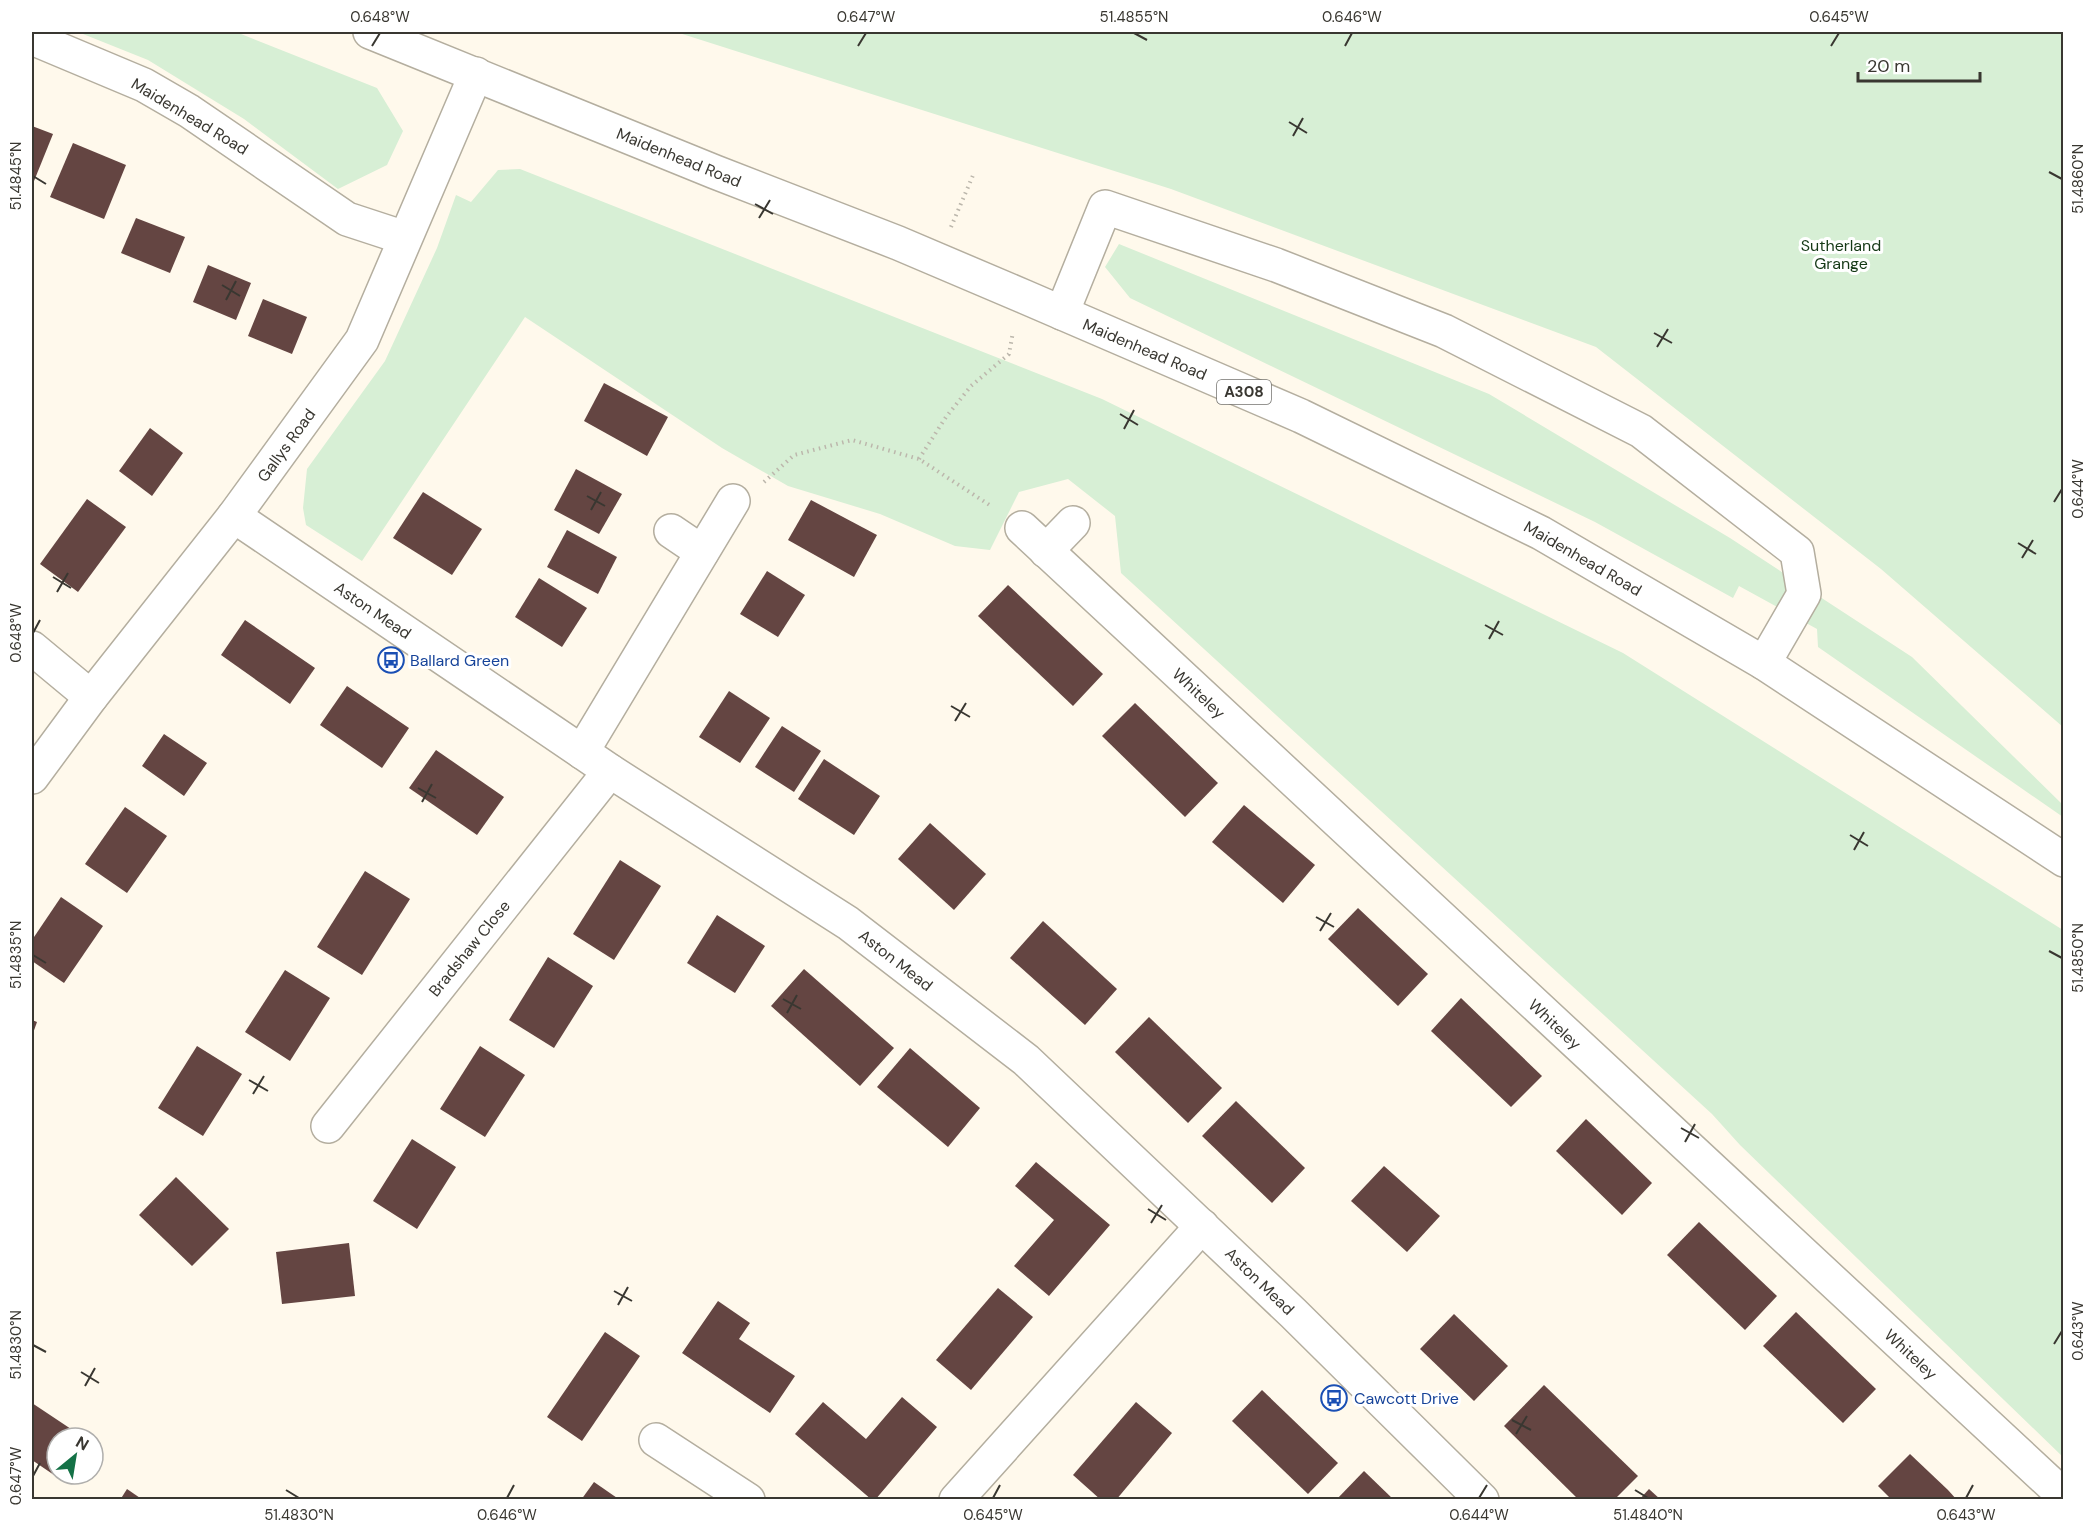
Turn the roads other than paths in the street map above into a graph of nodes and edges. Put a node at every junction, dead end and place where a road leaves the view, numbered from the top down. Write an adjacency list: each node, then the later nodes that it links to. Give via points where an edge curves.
1 (370, 32): 3 (street, Maidenhead Road / A308)
2 (32, 38): 4 (street, Maidenhead Road, via 144,85 347,219)
3 (476, 74): 4 (street, Gallys Road); 5 (street, Maidenhead Road / A308)
4 (405, 238): 7 (street, Gallys Road, via 362,340)
5 (1062, 313): 14 (street, Maidenhead Road / A308, via 1301,416 1541,533); 14 (street, via 1105,207 1276,265 1444,331 1641,430 1797,552 1804,594)
6 (733, 501): 12 (street)
7 (234, 516): 15 (street, Gallys Road); 16 (street, Aston Mead)
8 (1073, 523): 11 (street)
9 (1022, 528): 11 (street, Whiteley)
10 (671, 531): 12 (street)
11 (1046, 551): 23 (street, Whiteley)
12 (702, 552): 16 (street)
13 (32, 648): 15 (street)
14 (1764, 663): 19 (street, Maidenhead Road / A308)
15 (91, 697): 18 (street, Gallys Road)
16 (582, 752): 17 (street, Aston Mead)
17 (610, 771): 20 (street, Bradshaw Close); 21 (street, Aston Mead, via 848,923 1026,1060)
18 (32, 777)
19 (2064, 860)
20 (328, 1126)
21 (1202, 1226): 25 (street); 26 (street, Aston Mead)
22 (656, 1439): 24 (street)
23 (2064, 1496)
24 (748, 1500)
25 (956, 1500)
26 (1482, 1500)

